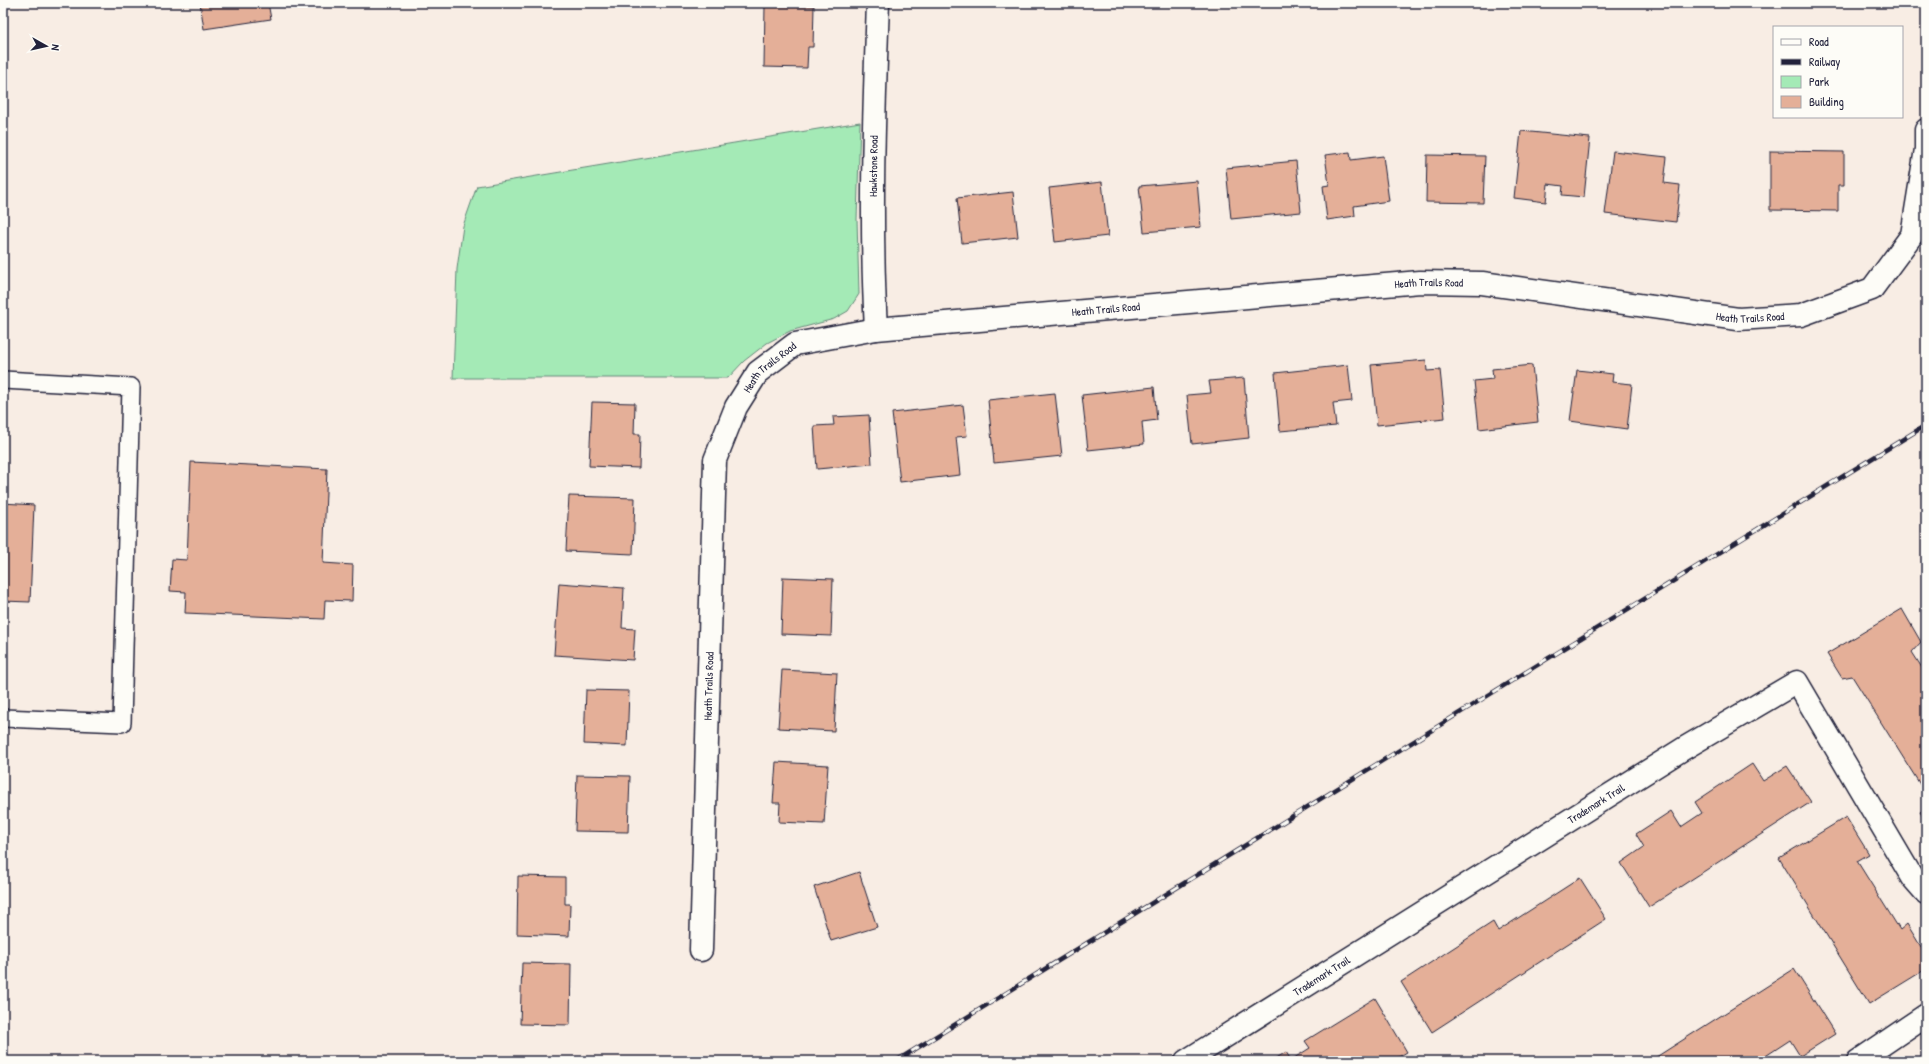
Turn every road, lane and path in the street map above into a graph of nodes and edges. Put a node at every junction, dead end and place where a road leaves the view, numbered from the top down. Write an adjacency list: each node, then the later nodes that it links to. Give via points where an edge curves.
1 (878, 3): 3 (street, Hawkstone Road, via 873,272)
2 (1926, 130): 3 (street, Heath Trails Road, via 1926,149 1912,235 1872,289 1801,315 1738,319 1482,283 1420,282)
3 (876, 329): 7 (street, Heath Trails Road, via 795,344 758,372 736,406 715,460)
4 (3, 380): 5 (lane, via 131,387 122,723)
5 (3, 718)
6 (1926, 893): 9 (street, Trademark Trail, via 1912,877 1797,682 1683,749)
7 (701, 950)
8 (1926, 1015): 10 (street)
9 (1186, 1061)
10 (1858, 1061)

